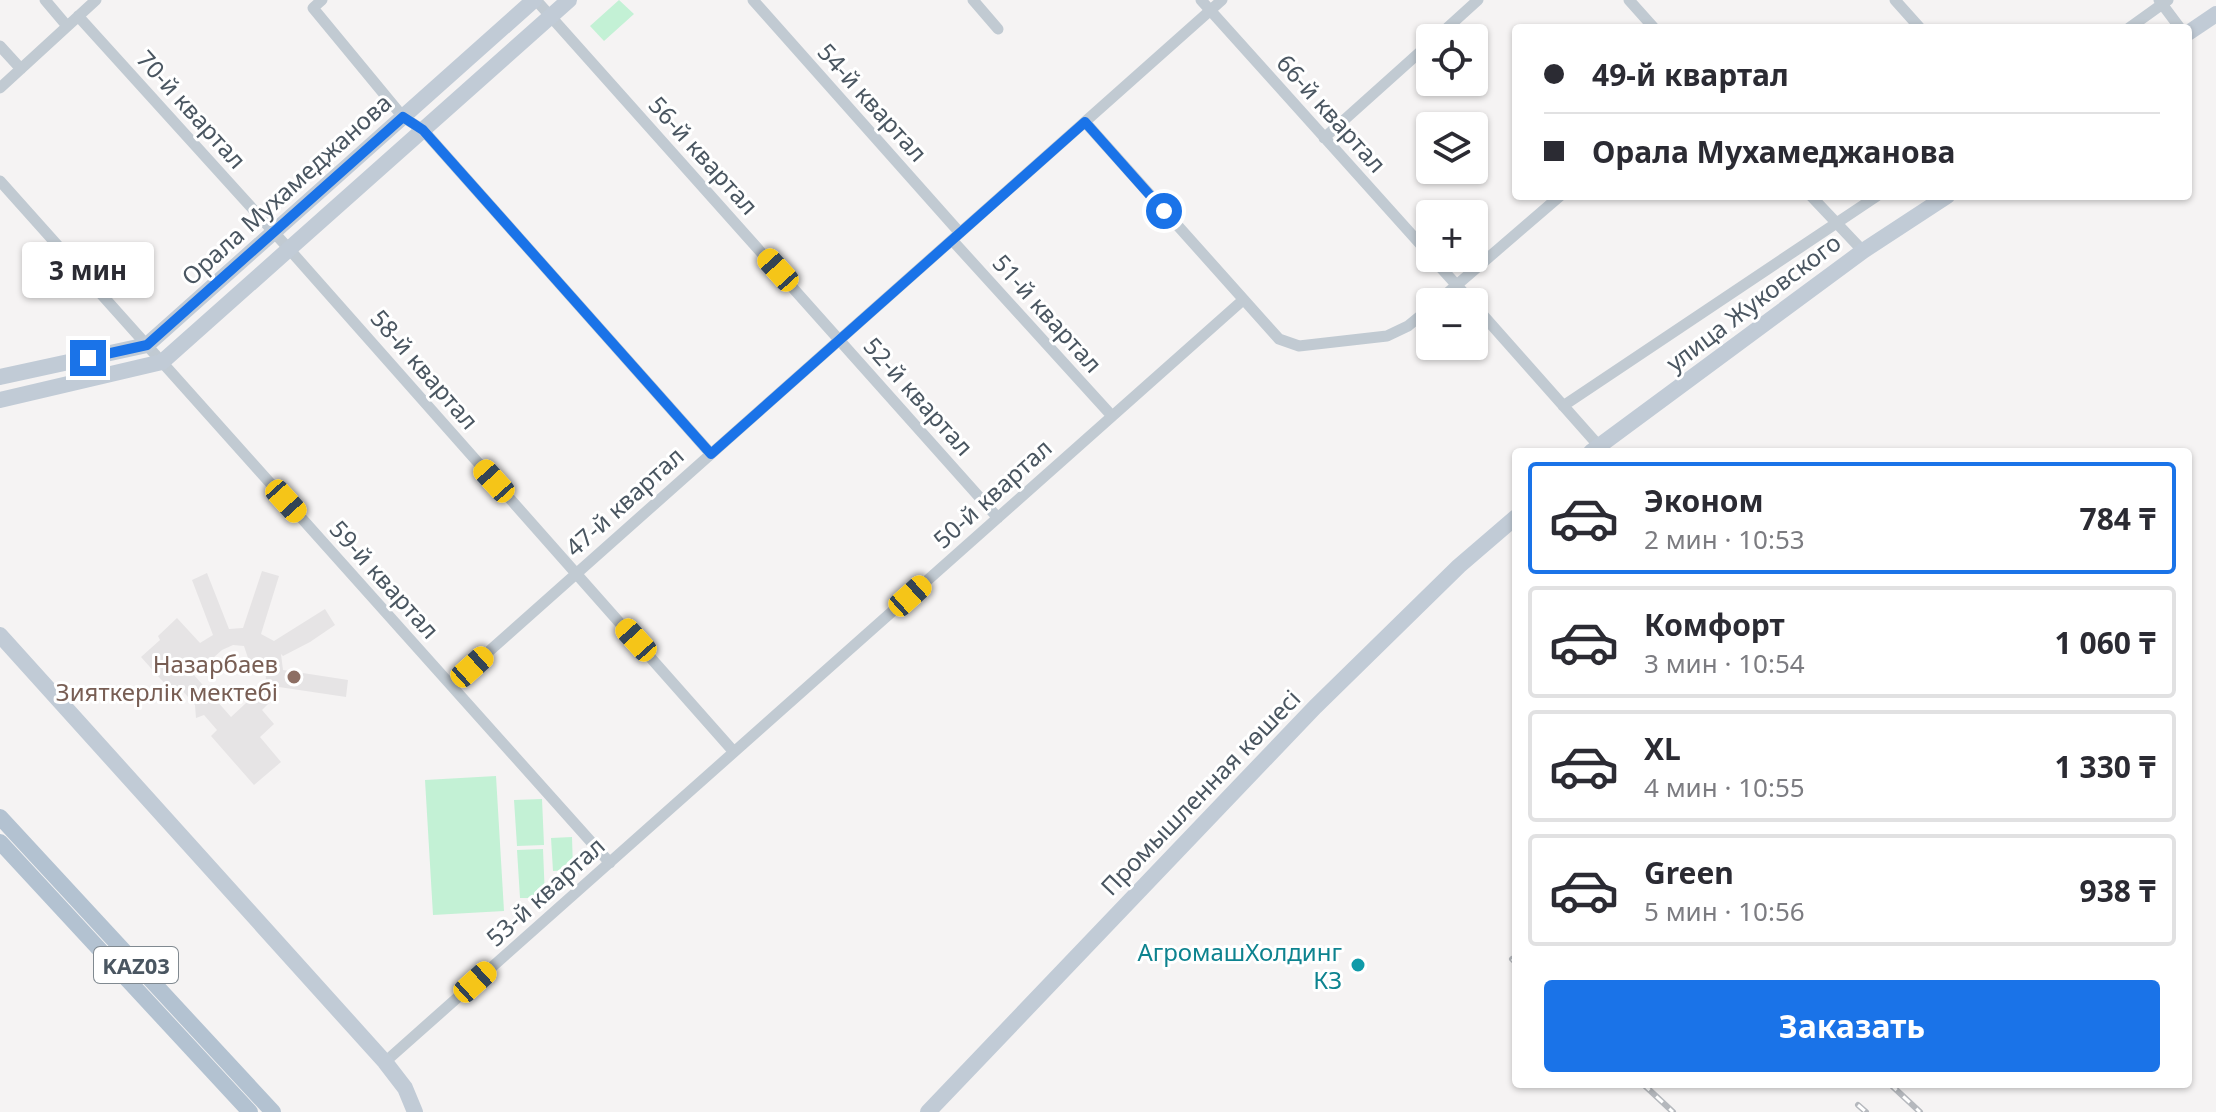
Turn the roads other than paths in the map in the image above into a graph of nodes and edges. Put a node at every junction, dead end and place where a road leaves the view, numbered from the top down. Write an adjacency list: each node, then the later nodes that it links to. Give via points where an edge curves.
1 (45, 0): 23 (street)
2 (96, 0): 16 (street)
3 (322, 0): 30 (street, via 313,8)
4 (535, 0): 17 (street, 56-й квартал); 30 (street, Орала Мухамеджанова)
5 (569, 0): 17 (street, Орала Мухамеджанова)
6 (753, 0): 41 (street, 54-й квартал)
7 (973, 0): 24 (street)
8 (1201, 0): 14 (street, 66-й квартал)
9 (1222, 0): 14 (street, 47-й квартал)
10 (1478, 0): 18 (street)
11 (1629, 0): 19 (street)
12 (1895, 0): 20 (street)
13 (2163, 2): 21 (street); 22 (street)
14 (1210, 11): 31 (street, 47-й квартал); 33 (street, 66-й квартал)
15 (2216, 14): 25 (street)
16 (78, 16): 23 (street); 40 (street, 70-й квартал)
17 (550, 16): 32 (street, Орала Мухамеджанова); 52 (street, 56-й квартал)
18 (1451, 24)
19 (1650, 24)
20 (1916, 24)
21 (2134, 24)
22 (2177, 24)
23 (67, 26): 28 (street)
24 (998, 29)
25 (2192, 30)
26 (0, 46): 28 (street)
27 (1416, 56): 33 (street)
28 (21, 69): 29 (street)
29 (1, 85)
30 (403, 117): 32 (street); 40 (street, Орала Мухамеджанова)
31 (1085, 122): 41 (street, 47-й квартал); 49 (street)
32 (423, 130): 43 (street, Орала Мухамеджанова); 61 (street)
33 (1324, 138): 42 (street, 66-й квартал)
34 (0, 181): 53 (street, 59-й квартал)
35 (1555, 200): 46 (street)
36 (1815, 200): 39 (street)
37 (1871, 200): 39 (street)
38 (1941, 200): 44 (street, улица Жуковского)
39 (1836, 223): 44 (street); 57 (street)
40 (274, 232): 43 (street, 58-й квартал); 53 (street, Орала Мухамеджанова)
41 (956, 236): 52 (street, 47-й квартал); 58 (street, 51-й квартал)
42 (1416, 240)
43 (289, 249): 54 (street, Орала Мухамеджанова); 64 (street, 58-й квартал)
44 (1863, 251): 60 (street, улица Жуковского)
45 (1445, 272): 46 (street, 66-й квартал)
46 (1457, 285): 47 (street); 48 (street, 66-й квартал)
47 (1453, 288)
48 (1460, 288)
49 (1243, 300): 50 (street, via 1279,339 1299,346 1387,336); 58 (street, 50-й квартал)
50 (1416, 319)
51 (1488, 320): 57 (street, 66-й квартал)
52 (840, 340): 61 (street, 47-й квартал); 62 (street, 52-й квартал)
53 (147, 345): 54 (street, 59-й квартал); 55 (street, Орала Мухамеджанова)
54 (162, 362): 56 (street, Орала Мухамеджанова); 66 (street, 59-й квартал)
55 (0, 377)
56 (0, 399)
57 (1563, 406): 59 (street, 66-й квартал)
58 (1112, 416): 62 (street, 50-й квартал)
59 (1594, 448)
60 (1596, 448)
61 (711, 454): 64 (street, 47-й квартал)
62 (998, 518): 67 (street, 50-й квартал)
63 (1512, 520): 75 (street, Промышленная көшесі, via 1315,707)
64 (576, 574): 66 (street, 47-й квартал); 67 (street, 58-й квартал)
65 (0, 635): 71 (street)
66 (451, 685): 70 (street, 59-й квартал)
67 (734, 752): 70 (street, 53-й квартал)
68 (0, 817): 73 (main road, KАZ03)
69 (0, 842): 72 (main road, KАZ03)
70 (610, 863): 71 (street, 53-й квартал)
71 (385, 1062): 74 (street)
72 (250, 1112)
73 (273, 1112)
74 (415, 1112)
75 (928, 1112)

